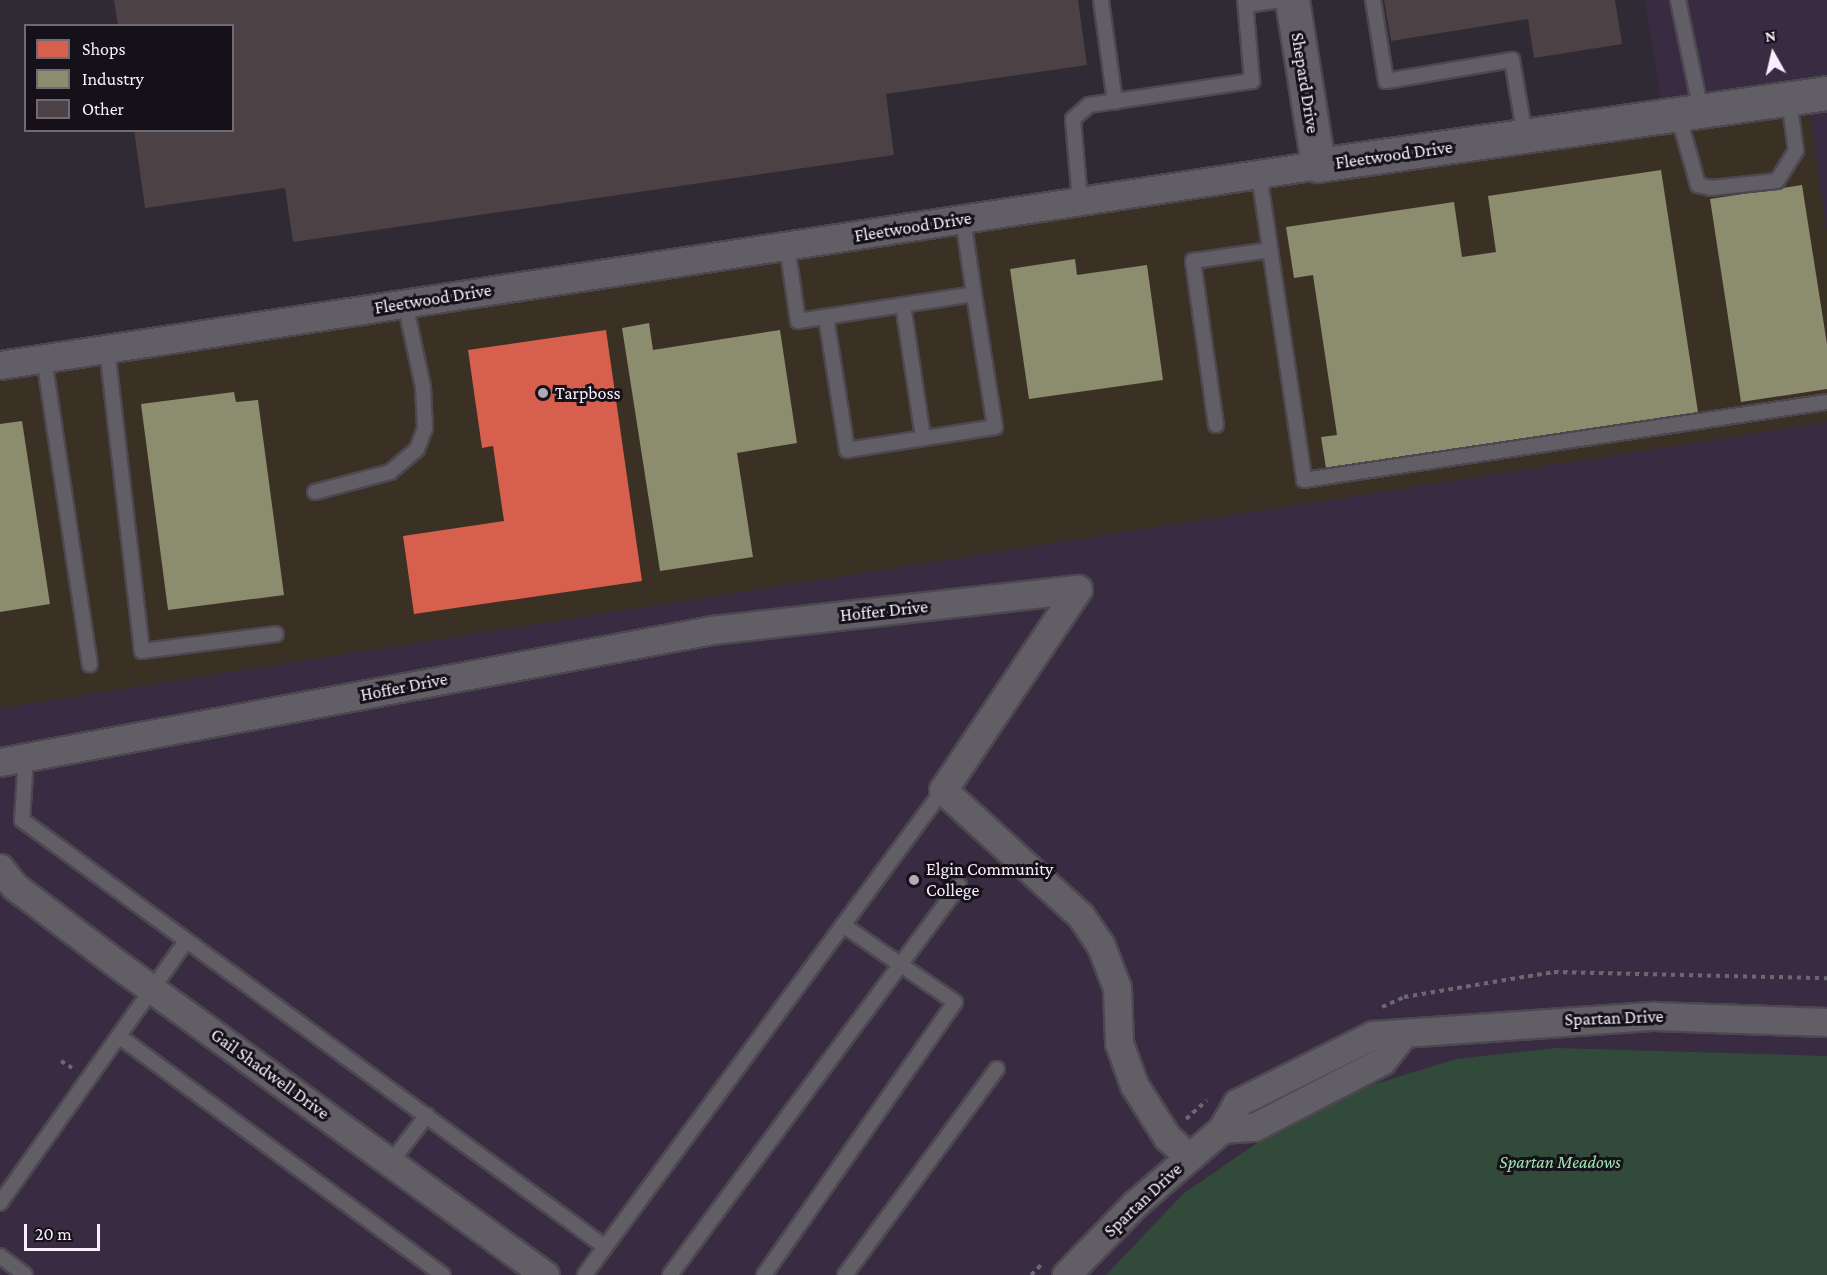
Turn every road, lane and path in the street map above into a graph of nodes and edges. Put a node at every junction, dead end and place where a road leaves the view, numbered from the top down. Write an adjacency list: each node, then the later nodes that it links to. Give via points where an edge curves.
1 (1101, 0): 9 (lane)
2 (1281, 0): 6 (lane)
3 (1292, 0): 12 (street, Shepard Drive)
4 (1373, 0): 11 (lane, via 1386,81 1512,60)
5 (1680, 0): 10 (lane)
6 (1246, 2): 9 (lane, via 1252,81)
7 (1827, 93): 8 (street, Fleetwood Drive)
8 (1789, 99): 10 (street, Fleetwood Drive); 10 (lane, via 1796,151 1777,181 1711,188 1698,185)
9 (1115, 102): 14 (lane, via 1089,105 1072,119)
10 (1690, 113): 11 (street, Fleetwood Drive)
11 (1525, 136): 12 (street, Fleetwood Drive)
12 (1318, 165): 13 (street, Fleetwood Drive)
13 (1259, 174): 14 (street, Fleetwood Drive); 17 (lane)
14 (1080, 201): 15 (street, Fleetwood Drive)
15 (963, 219): 16 (street, Fleetwood Drive); 18 (lane)
16 (787, 246): 19 (street, Fleetwood Drive); 21 (lane, via 798,321)
17 (1270, 250): 25 (lane, via 1304,480); 26 (lane, via 1193,261)
18 (974, 294): 20 (lane); 27 (lane, via 995,427)
19 (405, 303): 22 (street, Fleetwood Drive); 28 (lane, via 423,387 424,428 417,449 390,472)
20 (903, 305): 21 (lane); 27 (lane)
21 (826, 317): 27 (lane, via 847,450)
22 (107, 349): 23 (street, Fleetwood Drive); 29 (lane, via 142,651)
23 (44, 358): 24 (street, Fleetwood Drive); 30 (lane)
24 (0, 365)
25 (1827, 402)
26 (1216, 425)
27 (923, 438)
28 (315, 492)
29 (276, 634)
30 (90, 665)
31 (13, 759): 32 (street, Hoffer Drive, via 712,630 1078,589); 36 (lane, via 22,820)
32 (943, 790): 35 (lane); 45 (street, via 1081,916 1101,946 1117,988 1119,1043 1134,1085 1167,1137)
33 (0, 868): 38 (street, Gail Shadwell Drive, via 14,886)
34 (959, 886): 37 (lane)
35 (843, 925): 37 (lane); 48 (lane)
36 (186, 941): 38 (lane); 44 (lane)
37 (902, 965): 54 (lane); 55 (lane, via 954,1002)
38 (154, 991): 40 (lane); 46 (street, Gail Shadwell Drive)
39 (1827, 1023): 45 (street, Spartan Drive, via 1654,1016 1522,1022 1401,1037 1373,1035 1237,1103 1222,1129)
40 (120, 1037): 47 (lane); 51 (lane)
41 (61, 1061): 43 (path)
42 (997, 1069): 56 (lane)
43 (75, 1070)
44 (427, 1115): 46 (lane); 48 (lane)
45 (1189, 1158): 57 (street, Spartan Drive)
46 (391, 1162): 52 (street, Gail Shadwell Drive)
47 (0, 1203)
48 (605, 1247): 53 (lane)
49 (0, 1257): 50 (lane)
50 (25, 1275)
51 (443, 1275)
52 (545, 1275)
53 (585, 1275)
54 (670, 1275)
55 (764, 1275)
56 (845, 1275)
57 (1066, 1275)

